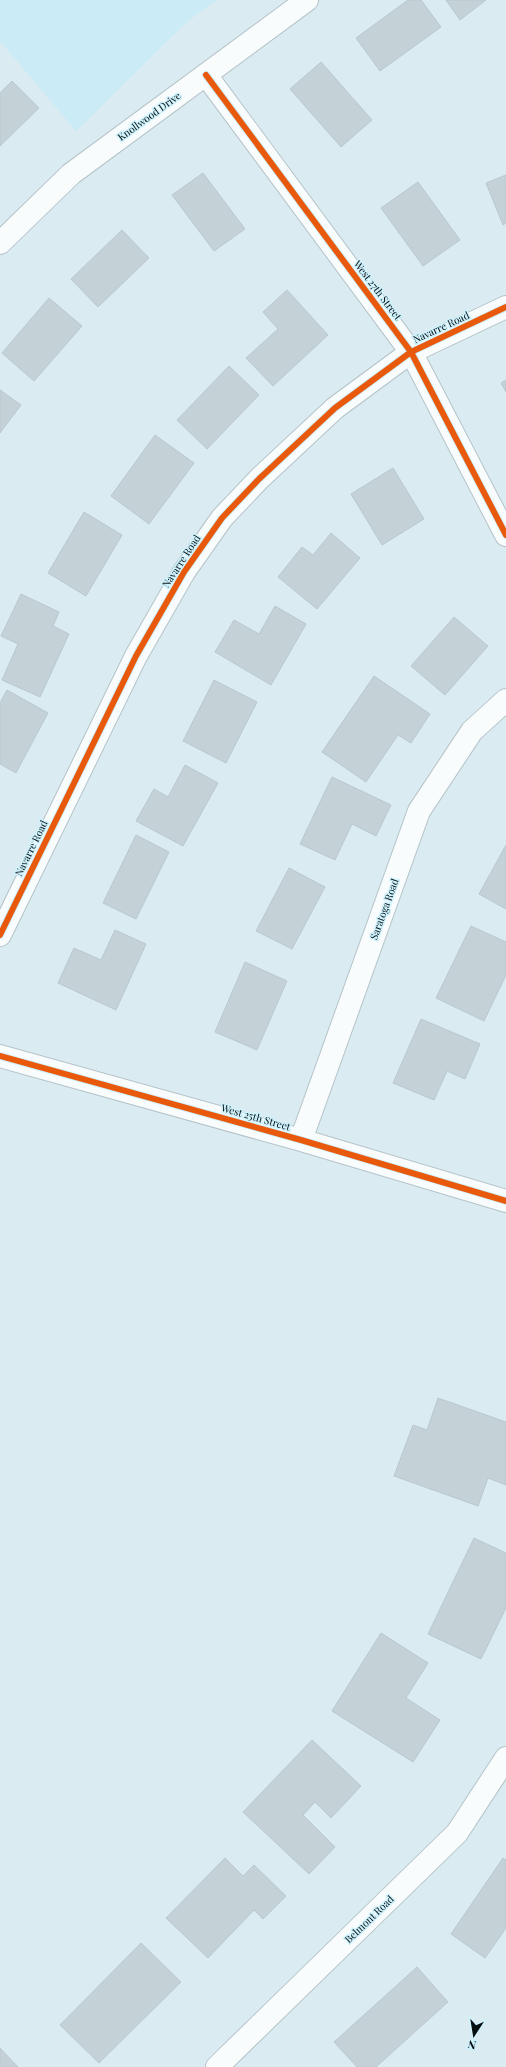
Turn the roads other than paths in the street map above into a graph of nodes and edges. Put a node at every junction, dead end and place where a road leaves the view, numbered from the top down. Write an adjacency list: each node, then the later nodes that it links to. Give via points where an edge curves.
1 (307, 0): 2 (street, Knollwood Drive)
2 (206, 75): 3 (street, Knollwood Drive, via 71,174); 5 (street, West 27th Street)
3 (0, 243)
4 (506, 307): 5 (street, Navarre Road)
5 (411, 352): 6 (street, West 27th Street); 8 (street, Navarre Road, via 335,408 259,478 222,518 188,566 136,656)
6 (506, 535)
7 (506, 700): 10 (street, Saratoga Road, via 472,731 419,811)
8 (0, 935)
9 (0, 1056): 10 (street, West 25th Street)
10 (301, 1140): 11 (street, West 25th Street)
11 (506, 1200)
12 (506, 1758): 13 (street, Belmont Road, via 457,1833)
13 (217, 2067)

